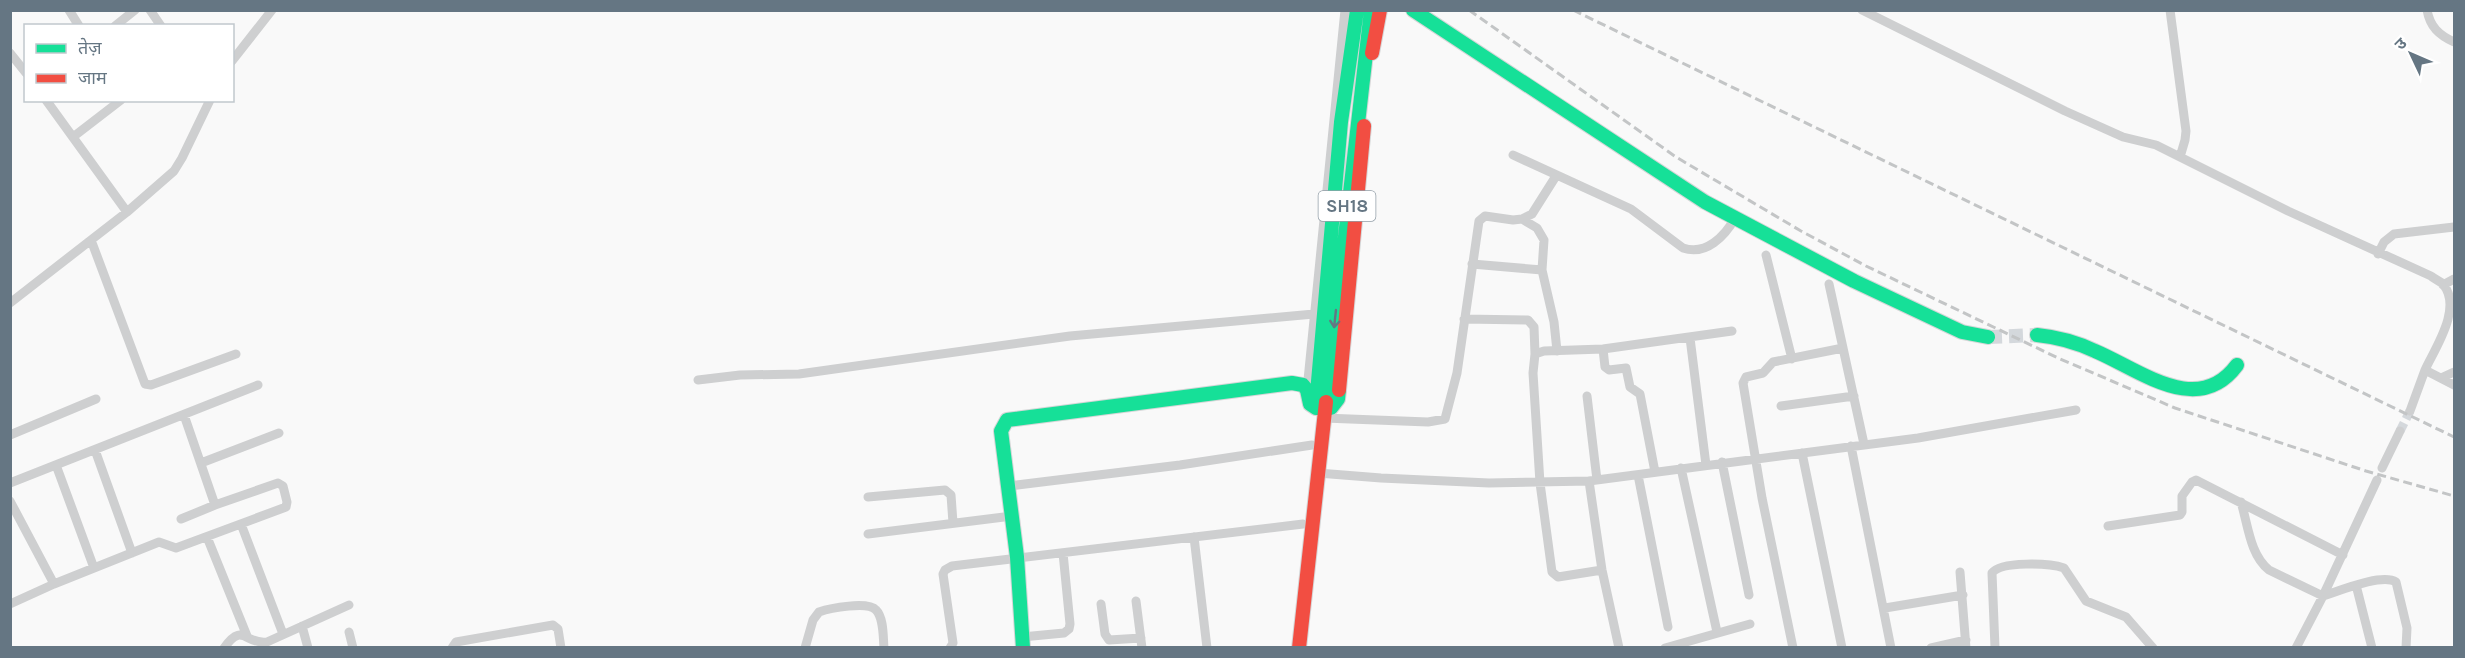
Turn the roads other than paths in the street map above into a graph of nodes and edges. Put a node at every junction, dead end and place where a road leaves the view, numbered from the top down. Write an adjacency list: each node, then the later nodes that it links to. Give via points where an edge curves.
1 (69, 10): 13 (street)
2 (135, 10): 14 (street)
3 (150, 10): 15 (street)
4 (272, 10): 18 (street)
5 (1345, 10): 40 (street)
6 (1357, 10): 62 (street, SH18, via 1341,122)
7 (1371, 10): 62 (street, SH18, one-way to 62)
8 (1380, 10): 62 (street, via 1365,118 1338,399 1331,408)
9 (1413, 10): 28 (street)
10 (1862, 10): 25 (street, via 2065,111)
11 (2170, 10): 25 (street, via 2186,131)
12 (2427, 10): 16 (street, via 2433,27)
13 (78, 24)
14 (118, 24)
15 (160, 24)
16 (2454, 42)
17 (10, 52): 19 (street)
18 (234, 58)
19 (24, 70)
20 (47, 102): 23 (street)
21 (118, 102): 23 (street)
22 (209, 102): 27 (street, via 174,171)
23 (73, 137): 27 (street)
24 (1513, 155): 26 (street)
25 (2180, 157): 32 (street)
26 (1556, 176): 28 (street, via 1631,209 1691,250 1718,241); 29 (street, via 1540,204)
27 (128, 212): 31 (street)
28 (1735, 218): 45 (street, via 1962,332)
29 (1522, 219): 34 (street, via 1481,218); 35 (street, via 1542,233)
30 (2454, 227): 32 (street, via 2394,234)
31 (91, 240): 39 (street); 50 (street, via 145,384)
32 (2378, 254): 38 (street)
33 (1766, 255): 52 (street)
34 (1472, 264): 35 (street); 41 (street)
35 (1542, 270): 49 (street)
36 (2454, 279): 38 (street)
37 (1829, 284): 47 (street)
38 (2443, 285): 42 (street)
39 (10, 303)
40 (1314, 314): 56 (street, via 1070,336 799,374); 62 (street)
41 (1464, 319): 51 (street, via 1528,320 1534,327); 62 (street, via 1457,373 1445,419 1428,422)
42 (2450, 325): 55 (street)
43 (1732, 331): 46 (street)
44 (2037, 335): 53 (street, via 2082,345 2188,391 2227,377)
45 (1988, 337)
46 (1690, 338): 48 (street); 79 (street)
47 (1843, 348): 52 (street); 60 (street)
48 (1603, 349): 49 (street); 82 (street, via 1605,367 1626,368 1630,387 1640,394)
49 (1557, 351): 51 (street)
50 (236, 354)
51 (1535, 354): 88 (street)
52 (1792, 359): 75 (street, via 1773,362 1763,373 1744,379)
53 (2237, 365)
54 (2454, 372): 55 (street)
55 (2433, 374): 58 (street); 65 (street)
56 (698, 380)
57 (258, 385): 66 (street)
58 (2454, 385)
59 (1587, 396): 86 (street)
60 (1854, 396): 63 (street); 70 (street)
61 (96, 399): 69 (street)
62 (1319, 404): 71 (street, SH18); 83 (street, SH18); 89 (street, via 1298,383 1013,418 1007,420 1001,431)
63 (1781, 406)
64 (2076, 410): 70 (street)
65 (2410, 411)
66 (184, 416): 73 (street); 77 (street)
67 (2400, 431): 81 (street)
68 (279, 433): 77 (street)
69 (10, 435)
70 (1864, 444): 72 (street)
71 (1312, 445): 89 (street); 98 (street, SH18)
72 (1851, 446): 74 (street); 119 (street)
73 (95, 450): 78 (street); 103 (street)
74 (1802, 453): 75 (street); 144 (street)
75 (1756, 458): 76 (street); 143 (street)
76 (1722, 462): 79 (street); 112 (street)
77 (201, 463): 93 (street)
78 (56, 465): 87 (street); 107 (street)
79 (1706, 465): 80 (street)
80 (1682, 468): 82 (street); 124 (street)
81 (2382, 468)
82 (1655, 472): 84 (street)
83 (1318, 473): 88 (street); 140 (street, SH18)
84 (1638, 476): 86 (street); 122 (street)
85 (2377, 480): 105 (street)
86 (1593, 481): 88 (street); 108 (street)
87 (10, 483)
88 (1540, 483): 108 (street, via 1545,537 1554,576)
89 (1009, 486): 94 (street)
90 (867, 497): 96 (street, via 945,490 951,495)
91 (10, 501): 110 (street)
92 (2241, 502): 99 (street, via 2193,480 2182,496 2180,515); 105 (street); 114 (street, via 2262,564)
93 (216, 505): 95 (street); 97 (street, via 278,483 283,486 286,507)
94 (1012, 516): 96 (street); 106 (street)
95 (181, 519)
96 (952, 523): 100 (street)
97 (241, 524): 101 (street); 125 (street)
98 (1303, 524): 102 (street); 139 (street, SH18)
99 (2108, 526)
100 (868, 534)
101 (207, 537): 103 (street, via 176,548 161,542); 126 (street)
102 (1194, 537): 104 (street); 138 (street)
103 (132, 553): 107 (street)
104 (1063, 553): 106 (street); 127 (street, via 1069,629)
105 (2343, 555): 114 (street)
106 (1017, 557): 127 (street); 137 (street, via 945,570 953,643)
107 (94, 568): 110 (street)
108 (1602, 570): 141 (street)
109 (1960, 572): 113 (street)
110 (54, 584): 116 (street)
111 (2356, 585): 114 (street); 150 (street); 151 (street, via 2388,579 2396,582 2407,627)
112 (1749, 595)
113 (1962, 595): 119 (street); 129 (street)
114 (2324, 596): 149 (street)
115 (1136, 601): 128 (street)
116 (10, 604)
117 (1101, 604): 128 (street, via 1109,640)
118 (349, 605): 121 (street)
119 (1885, 608): 145 (street)
120 (1749, 624): 124 (street)
121 (302, 626): 125 (street); 131 (street)
122 (1668, 627)
123 (349, 632): 132 (street)
124 (1718, 632): 142 (street)
125 (283, 634): 126 (street, via 261,643)
126 (247, 636): 130 (street, via 235,635)
127 (1022, 642)
128 (1141, 643)
129 (1966, 644): 146 (street)
130 (224, 648)
131 (308, 648)
132 (353, 648)
133 (452, 648): 134 (street, via 456,642 554,625)
134 (561, 648)
135 (805, 648): 136 (street, via 819,612 863,605 877,610)
136 (884, 648)
137 (950, 648)
138 (1207, 648)
139 (1290, 648)
140 (1299, 648)
141 (1620, 648)
142 (1665, 648)
143 (1793, 648)
144 (1842, 648)
145 (1891, 648)
146 (1931, 648)
147 (1995, 648): 148 (street, via 1992,573 1998,567 2041,564 2064,568 2086,601 2126,616)
148 (2153, 648)
149 (2296, 648)
150 (2372, 648)
151 (2406, 648)

